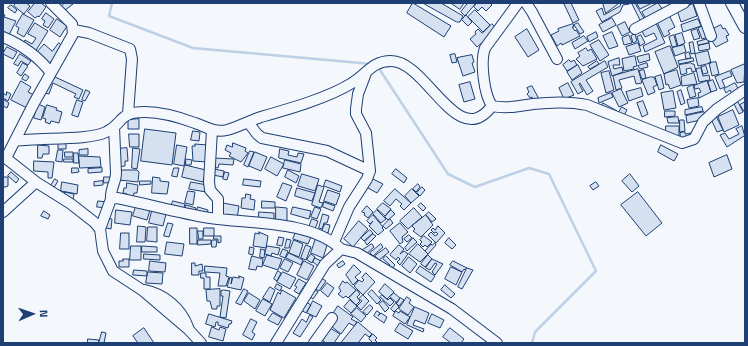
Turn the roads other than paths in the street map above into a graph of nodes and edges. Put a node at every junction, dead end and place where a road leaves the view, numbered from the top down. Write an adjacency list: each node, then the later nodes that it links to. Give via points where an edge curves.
1 (51, 3): 9 (street, via 72,24)
2 (518, 3): 16 (street, via 485,48 483,55 487,94)
3 (526, 3): 12 (street)
4 (684, 3): 8 (street)
5 (699, 3): 10 (street)
6 (732, 3): 7 (main road)
7 (743, 20)
8 (635, 29)
9 (74, 30): 14 (street); 17 (street, via 130,49 132,59)
10 (711, 36)
11 (3, 37): 14 (street, via 28,51)
12 (557, 59)
13 (368, 68): 16 (street, via 391,61 405,65 419,75 447,107 459,116 479,118); 18 (street, via 355,82 334,92); 23 (street, via 361,84 356,114 366,133)
14 (51, 73): 21 (street)
15 (745, 90): 16 (street, via 717,109 703,122 694,139 685,143 576,102 510,108)
16 (492, 106)
17 (128, 114): 19 (street); 20 (street, via 156,112 195,122)
18 (248, 122): 20 (street, via 227,130); 23 (street, via 262,138 327,151)
19 (114, 127): 21 (street, via 96,135); 25 (street, via 116,172)
20 (212, 130): 27 (street, via 208,182 210,190 218,199)
21 (15, 141): 22 (street)
22 (5, 157): 24 (street)
23 (370, 171): 29 (street, via 349,207)
24 (36, 182): 26 (street); 28 (street, via 71,204)
25 (111, 199): 27 (street, via 117,198); 28 (street)
26 (3, 212)
27 (218, 219): 29 (street, via 288,227 307,232)
28 (100, 230): 31 (street, via 103,251 114,271 142,290)
29 (338, 246): 32 (street); 34 (street, via 357,252 452,309)
30 (332, 318): 33 (street)
31 (201, 343)
32 (276, 343)
33 (314, 343)
34 (497, 343)

